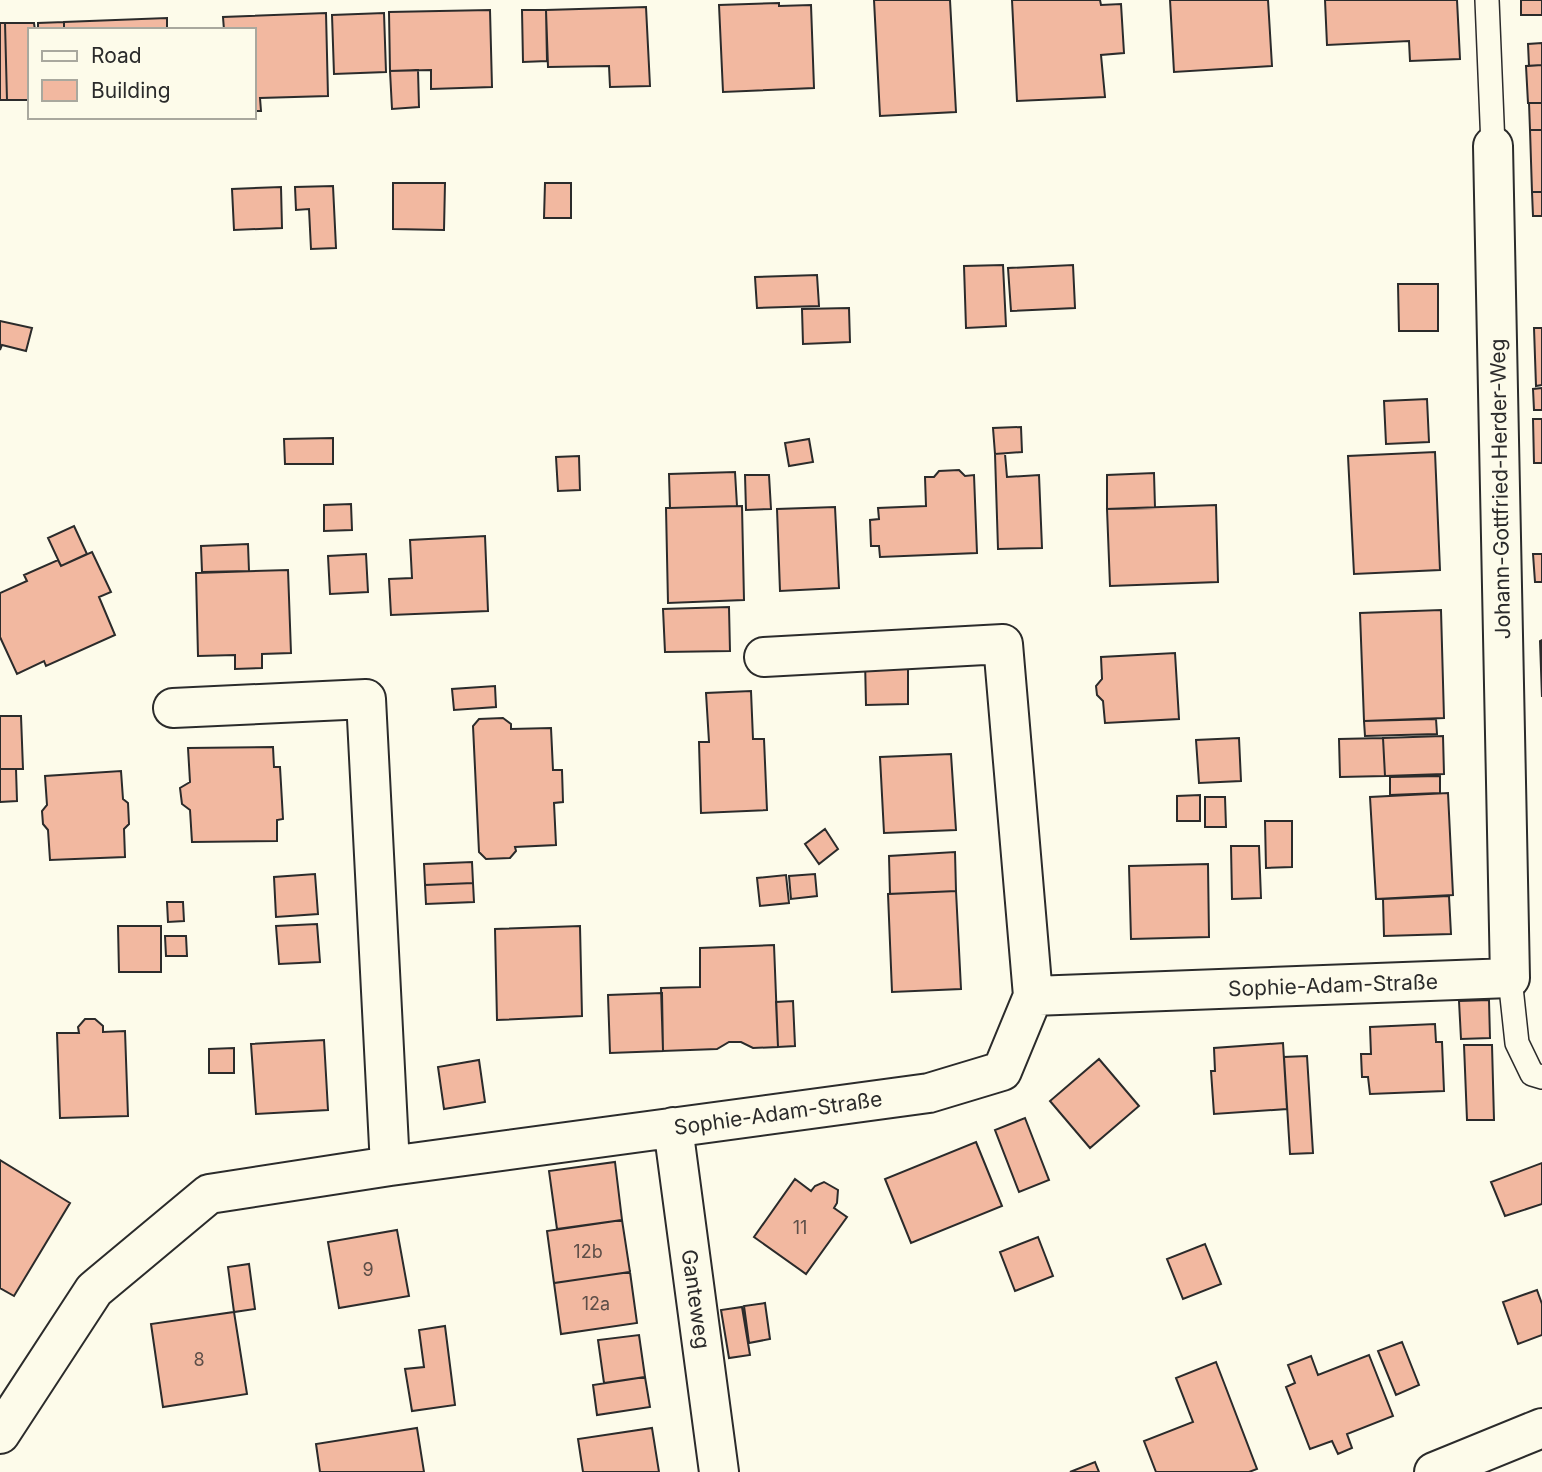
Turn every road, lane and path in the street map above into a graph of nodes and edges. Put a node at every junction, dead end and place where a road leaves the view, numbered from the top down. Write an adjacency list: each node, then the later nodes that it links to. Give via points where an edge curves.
1 (1487, 0): 2 (lane, Johann-Gottfried-Herder-Weg)
2 (1493, 146): 5 (street, Johann-Gottfried-Herder-Weg)
3 (764, 657): 6 (street, via 1003,644)
4 (173, 708): 9 (street, via 366,699)
5 (1510, 978): 6 (street, Sophie-Adam-Straße); 7 (lane, via 1517,1043 1532,1074)
6 (1033, 996): 8 (street, Sophie-Adam-Straße, via 1002,1071 929,1093)
7 (1542, 1077)
8 (673, 1127): 9 (street, Sophie-Adam-Straße); 12 (street, Ganteweg)
9 (390, 1166): 11 (street, Sophie-Adam-Straße, via 209,1194 94,1290)
10 (1542, 1429): 13 (street)
11 (0, 1434)
12 (719, 1472)
13 (1434, 1472)

